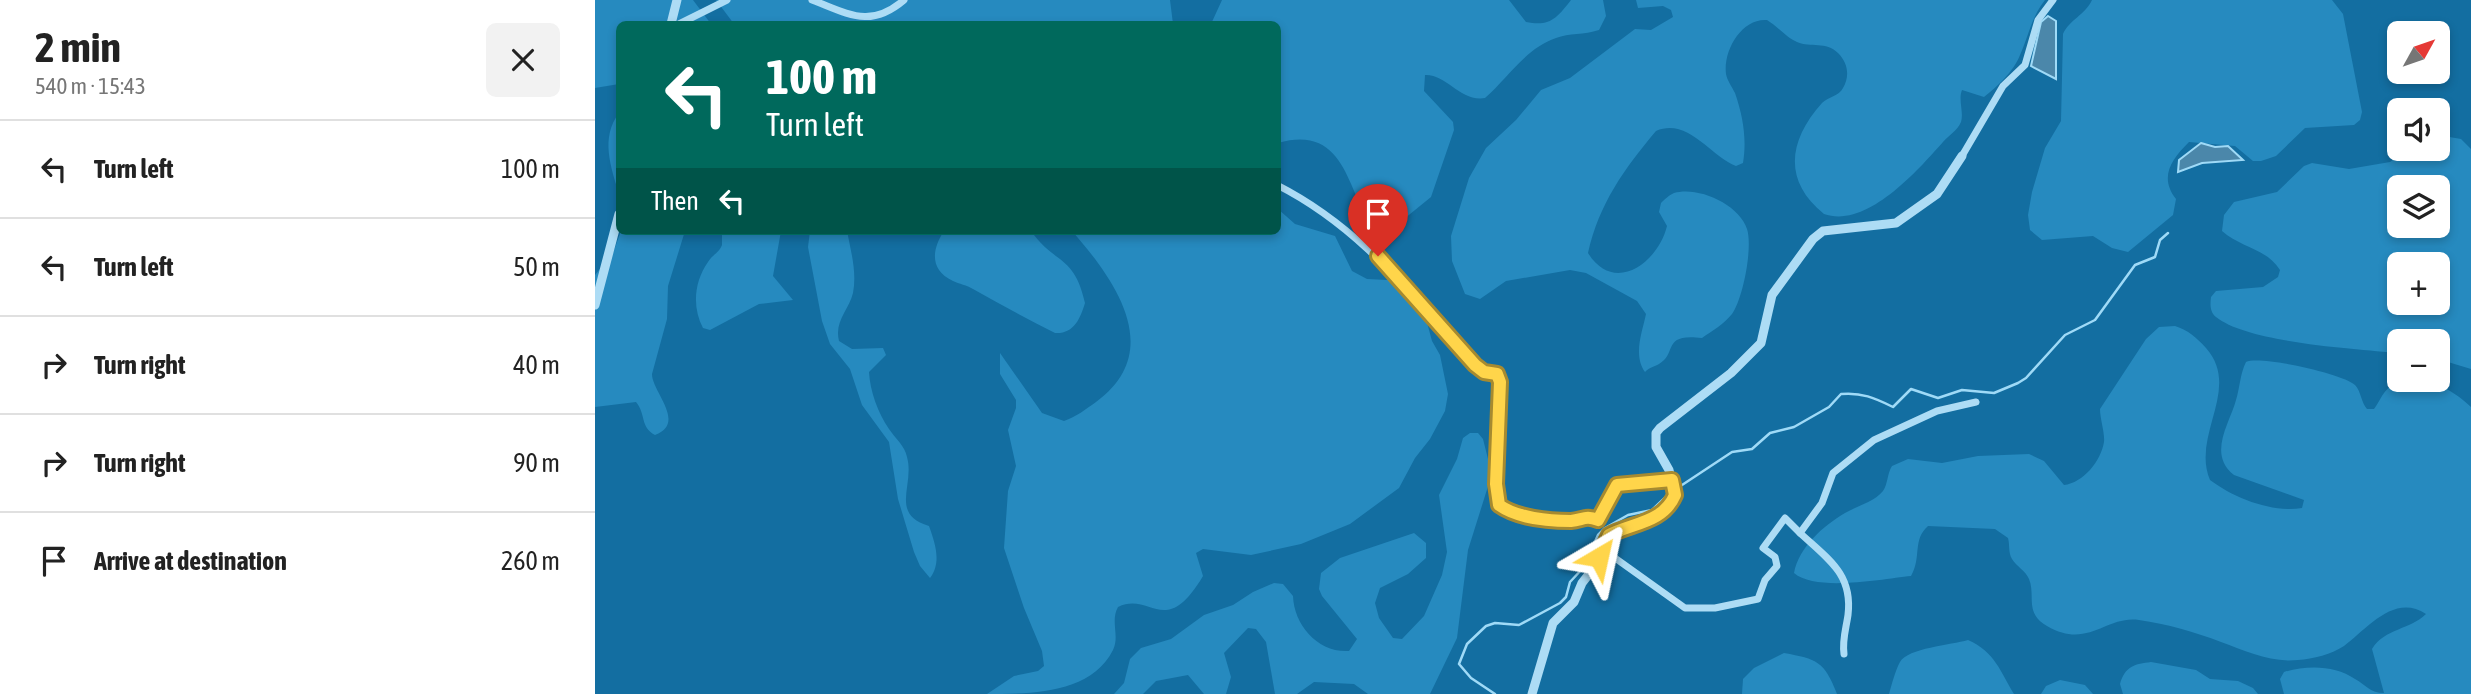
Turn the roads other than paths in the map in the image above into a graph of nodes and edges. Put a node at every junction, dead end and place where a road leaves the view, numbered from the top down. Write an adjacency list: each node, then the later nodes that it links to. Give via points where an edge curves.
1 (677, 0): 6 (street)
2 (727, 0): 7 (street)
3 (812, 0): 4 (street, via 862,19 889,13)
4 (904, 0)
5 (2053, 0): 8 (street, via 2038,20 2025,65 2003,86)
6 (672, 21)
7 (685, 21)
8 (1962, 156): 13 (street, via 1937,194 1896,223 1823,231 1813,239 1772,295 1762,343 1656,433 1656,447)
9 (1281, 187): 13 (street, via 1378,256 1475,365 1497,374 1499,505 1511,514 1570,521 1586,515 1598,520 1617,485)
10 (616, 225): 11 (street)
11 (595, 304)
12 (1976, 402): 14 (street, via 1937,411 1874,440 1833,473 1822,503)
13 (1672, 482): 15 (street, via 1675,495 1657,516 1609,535)
14 (1800, 533): 15 (street, via 1785,518 1763,548 1775,557 1777,566 1758,599 1715,608 1685,608); 16 (street, via 1843,575 1850,595)
15 (1601, 548): 17 (street, via 1597,564 1574,602 1553,623)
16 (1844, 654)
17 (1532, 694)

